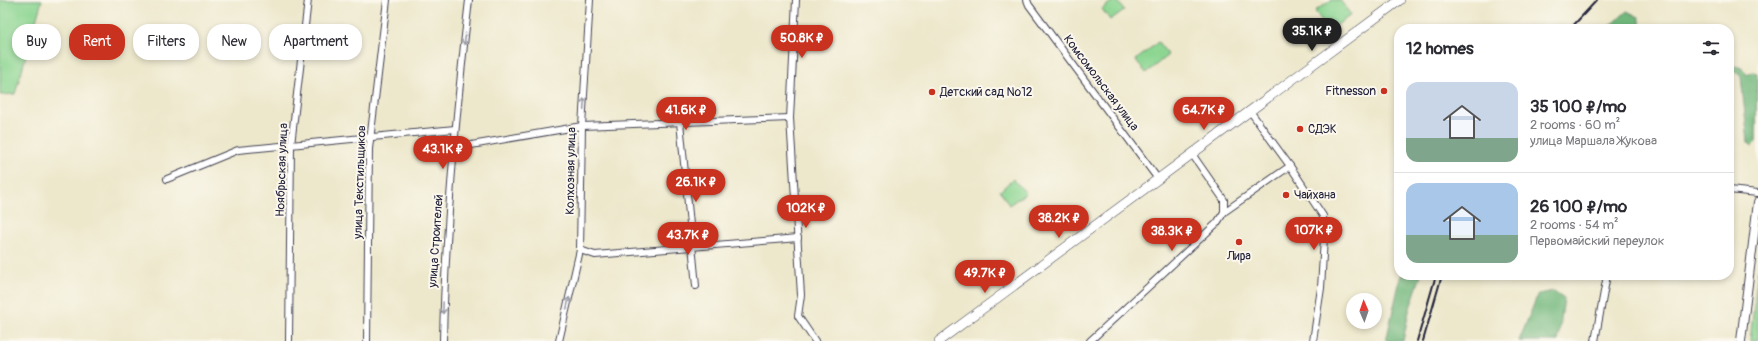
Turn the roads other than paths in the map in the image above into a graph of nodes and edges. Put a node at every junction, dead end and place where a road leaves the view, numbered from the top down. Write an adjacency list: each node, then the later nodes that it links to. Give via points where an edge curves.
1 (308, 0): 14 (street, Ноябрьская улица)
2 (387, 0): 13 (street, улица Текстильщиков)
3 (469, 0): 12 (street, улица Строителей, one-way to 12)
4 (590, 0): 11 (street, Колхозная улица, one-way to 4)
5 (796, 0): 9 (street)
6 (1027, 0): 19 (street, Комсомольская улица)
7 (1400, 0): 8 (main road)
8 (1250, 111): 16 (main road); 17 (street)
9 (790, 118): 10 (street); 24 (street)
10 (680, 122): 11 (street); 25 (street)
11 (582, 126): 15 (street); 26 (street, Колхозная улица)
12 (455, 129): 13 (street); 15 (street, улица Строителей)
13 (370, 138): 14 (street); 30 (street, улица Текстильщиков)
14 (291, 145): 18 (street, via 238,150); 29 (street, Ноябрьская улица)
15 (454, 148): 31 (street, улица Строителей, one-way to 31)
16 (1192, 154): 19 (main road); 23 (street, via 1224,200)
17 (1290, 166): 23 (street); 36 (street, via 1323,216 1321,288)
18 (167, 179)
19 (1158, 179): 34 (main road)
20 (1734, 191): 21 (street)
21 (1758, 193)
22 (1758, 202): 38 (street)
23 (1224, 212): 35 (street, via 1217,223)
24 (798, 238): 25 (street); 33 (street, via 802,295 798,316)
25 (692, 247): 26 (street, via 595,255); 28 (street)
26 (580, 250): 32 (street, Колхозная улица, one-way to 26)
27 (1606, 280): 37 (street)
28 (696, 286)
29 (289, 341)
30 (367, 341)
31 (443, 341)
32 (560, 341)
33 (815, 341)
34 (939, 341)
35 (1090, 341)
36 (1313, 341)
37 (1595, 341)
38 (1740, 341)

